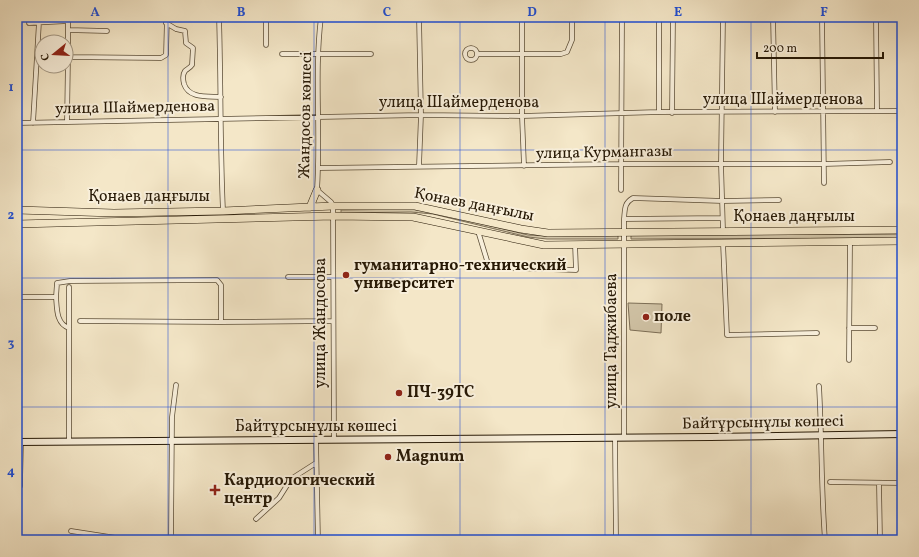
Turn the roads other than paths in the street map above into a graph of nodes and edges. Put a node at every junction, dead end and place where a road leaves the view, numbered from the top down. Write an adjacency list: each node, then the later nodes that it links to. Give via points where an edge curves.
1 (166, 17): 18 (street)
2 (219, 17): 30 (street)
3 (266, 17): 22 (street)
4 (321, 17): 24 (street, Жандосов көшесі)
5 (419, 17): 39 (street)
6 (522, 17): 27 (street)
7 (572, 17): 27 (street, via 572,40 567,52)
8 (622, 17): 37 (street)
9 (659, 17): 33 (street)
10 (673, 17): 38 (street)
11 (723, 17): 34 (street)
12 (773, 17): 35 (street)
13 (822, 17): 36 (street)
14 (876, 17): 31 (street)
15 (68, 19): 16 (street); 19 (street)
16 (39, 22): 17 (street); 45 (street)
17 (29, 23)
18 (166, 23): 28 (street, via 166,55 162,58); 30 (street, via 176,29 185,30 186,43 192,48 192,65 183,76 186,89 193,95)
19 (68, 30): 20 (street); 21 (street)
20 (107, 31)
21 (68, 34)
22 (266, 45)
23 (282, 54): 24 (street)
24 (318, 54): 25 (street); 41 (street, Жандосов көшесі)
25 (371, 54)
26 (478, 54): 27 (street)
27 (522, 54): 40 (street)
28 (74, 57)
29 (68, 74): 43 (street)
30 (221, 97): 42 (street)
31 (877, 111): 32 (street, улица Шаймерденова); 36 (street, улица Шаймерденова)
32 (902, 111)
33 (659, 112): 37 (street, улица Шаймерденова); 38 (street, улица Шаймерденова)
34 (722, 112): 35 (street, улица Шаймерденова); 38 (street, улица Шаймерденова); 48 (street)
35 (775, 112): 36 (street, улица Шаймерденова)
36 (823, 112): 49 (street)
37 (621, 113): 40 (street, улица Шаймерденова); 47 (street)
38 (672, 113)
39 (420, 115): 40 (street, улица Шаймерденова); 41 (street, улица Шаймерденова); 50 (street)
40 (522, 116): 51 (street)
41 (319, 117): 42 (street, улица Шаймерденова); 52 (street, Жандосов көшесі)
42 (222, 118): 43 (street, улица Шаймерденова); 61 (street)
43 (67, 122): 45 (street, улица Шаймерденова)
44 (17, 123): 45 (street, улица Шаймерденова)
45 (33, 123)
46 (890, 162): 49 (street, улица Курмангазы)
47 (621, 164): 48 (street, улица Курмангазы); 51 (street, улица Курмангазы); 55 (street)
48 (721, 164): 49 (street, улица Курмангазы); 57 (street)
49 (824, 164): 53 (street)
50 (419, 166): 51 (street, улица Курмангазы); 52 (street, улица Курмангазы)
51 (524, 166)
52 (319, 168): 54 (street, Жандосов көшесі)
53 (824, 183)
54 (317, 190): 58 (street, Жандосов көшесі); 59 (main road)
55 (621, 190)
56 (779, 200): 57 (street, улица Таджибаева)
57 (722, 201): 63 (street, улица Таджибаева, via 633,198 625,204); 64 (street)
58 (333, 206): 59 (main road, Қонаев даңғылы); 62 (street, улица Жандосова); 69 (main road, Қонаев даңғылы, via 415,206 541,232)
59 (310, 207): 61 (main road, Қонаев даңғылы)
60 (17, 210): 61 (main road, Қонаев даңғылы, via 114,213)
61 (223, 211)
62 (333, 216): 65 (main road, Қонаев даңғылы); 67 (main road, Қонаев даңғылы, via 414,217); 76 (street, улица Жандосова)
63 (624, 218): 64 (street); 69 (street, улица Таджибаева)
64 (722, 218): 68 (street)
65 (17, 224)
66 (902, 230): 68 (main road, Қонаев даңғылы)
67 (478, 231): 73 (main road, Қонаев даңғылы, via 544,245); 73 (street, via 489,267 576,270)
68 (723, 231): 69 (main road, Қонаев даңғылы)
69 (623, 232): 74 (street, улица Таджибаева)
70 (902, 241): 71 (main road, Қонаев даңғылы)
71 (850, 242): 72 (main road, Қонаев даңғылы); 84 (street)
72 (723, 243): 74 (main road, Қонаев даңғылы); 86 (street, via 727,335)
73 (575, 244): 74 (main road, Қонаев даңғылы)
74 (624, 244): 92 (street, улица Таджибаева)
75 (288, 277): 76 (street)
76 (333, 277): 81 (street, улица Жандосова)
77 (69, 287): 83 (street)
78 (17, 297): 79 (street)
79 (56, 297): 82 (street, via 57,283 70,281 217,280 221,285); 83 (street, via 58,315)
80 (80, 321): 82 (street)
81 (334, 321): 82 (street); 95 (street, улица Жандосова)
82 (221, 322)
83 (67, 328): 98 (street)
84 (849, 328): 85 (street); 87 (street)
85 (875, 328)
86 (817, 333)
87 (848, 360)
88 (176, 385): 96 (street)
89 (819, 386): 91 (street)
90 (902, 434): 91 (main road, Байтұрсынұлы көшесі)
91 (822, 435): 92 (main road, Байтұрсынұлы көшесі); 110 (street, via 822,507)
92 (624, 437): 93 (main road, Байтұрсынұлы көшесі)
93 (615, 438): 95 (main road, Байтұрсынұлы көшесі); 109 (street)
94 (316, 440): 95 (main road, Байтұрсынұлы көшесі); 96 (main road, Байтұрсынұлы көшесі); 99 (street)
95 (334, 440)
96 (172, 441): 98 (main road, Байтұрсынұлы көшесі); 107 (street)
97 (19, 442): 98 (main road, Байтұрсынұлы көшесі); 103 (street)
98 (69, 442)
99 (316, 463): 104 (street, via 291,479 279,498); 108 (street)
100 (830, 482): 101 (street)
101 (880, 483): 102 (street); 111 (street)
102 (902, 483)
103 (20, 486)
104 (256, 519)
105 (71, 531): 106 (street)
106 (129, 540)
107 (171, 540)
108 (318, 540)
109 (616, 540)
110 (825, 540)
111 (880, 540)

